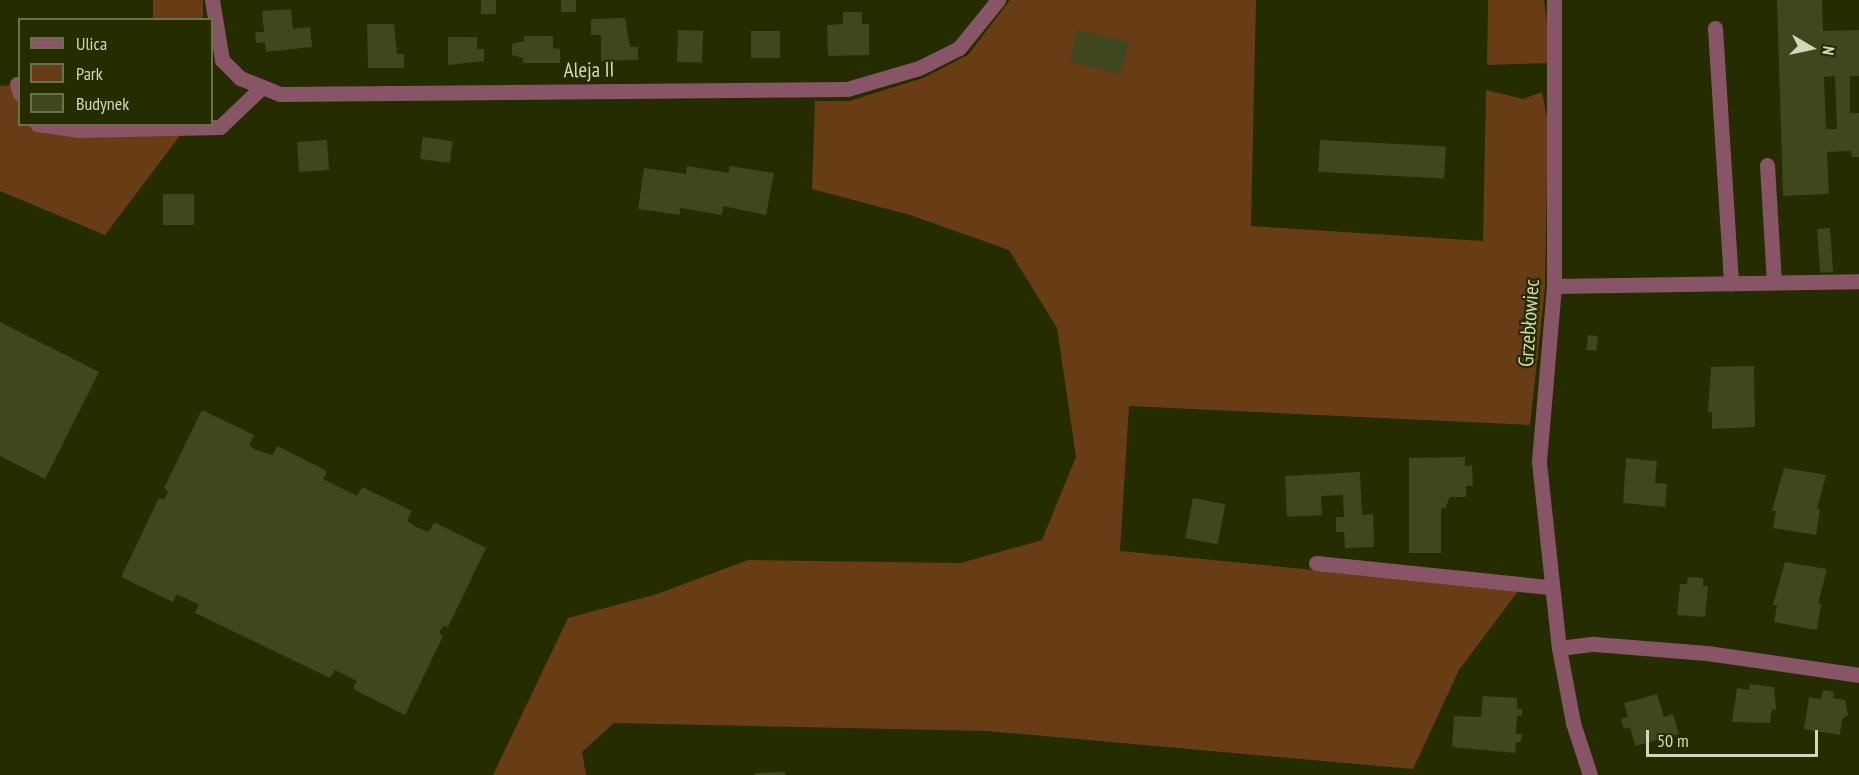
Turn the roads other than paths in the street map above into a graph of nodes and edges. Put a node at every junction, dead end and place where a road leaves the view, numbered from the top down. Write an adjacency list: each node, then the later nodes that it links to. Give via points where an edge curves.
1 (212, 0): 5 (street, Aleja II, via 222,60 240,78)
2 (998, 0): 5 (street, Aleja II, via 959,48 919,68 847,89 280,94)
3 (1554, 0): 11 (street, Grzebłowiec)
4 (1715, 28): 10 (street)
5 (262, 87): 6 (street, via 220,127 78,130)
6 (51, 126)
7 (1767, 165): 9 (street)
8 (1859, 280): 9 (street)
9 (1774, 282): 10 (street)
10 (1731, 283): 11 (street)
11 (1554, 286): 13 (street, Grzebłowiec, via 1539,462)
12 (1316, 563): 13 (street)
13 (1550, 587): 14 (street, Grzebłowiec)
14 (1559, 648): 15 (street, via 1594,644 1707,653); 16 (street, Grzebłowiec, via 1573,723)
15 (1859, 675)
16 (1590, 775)

